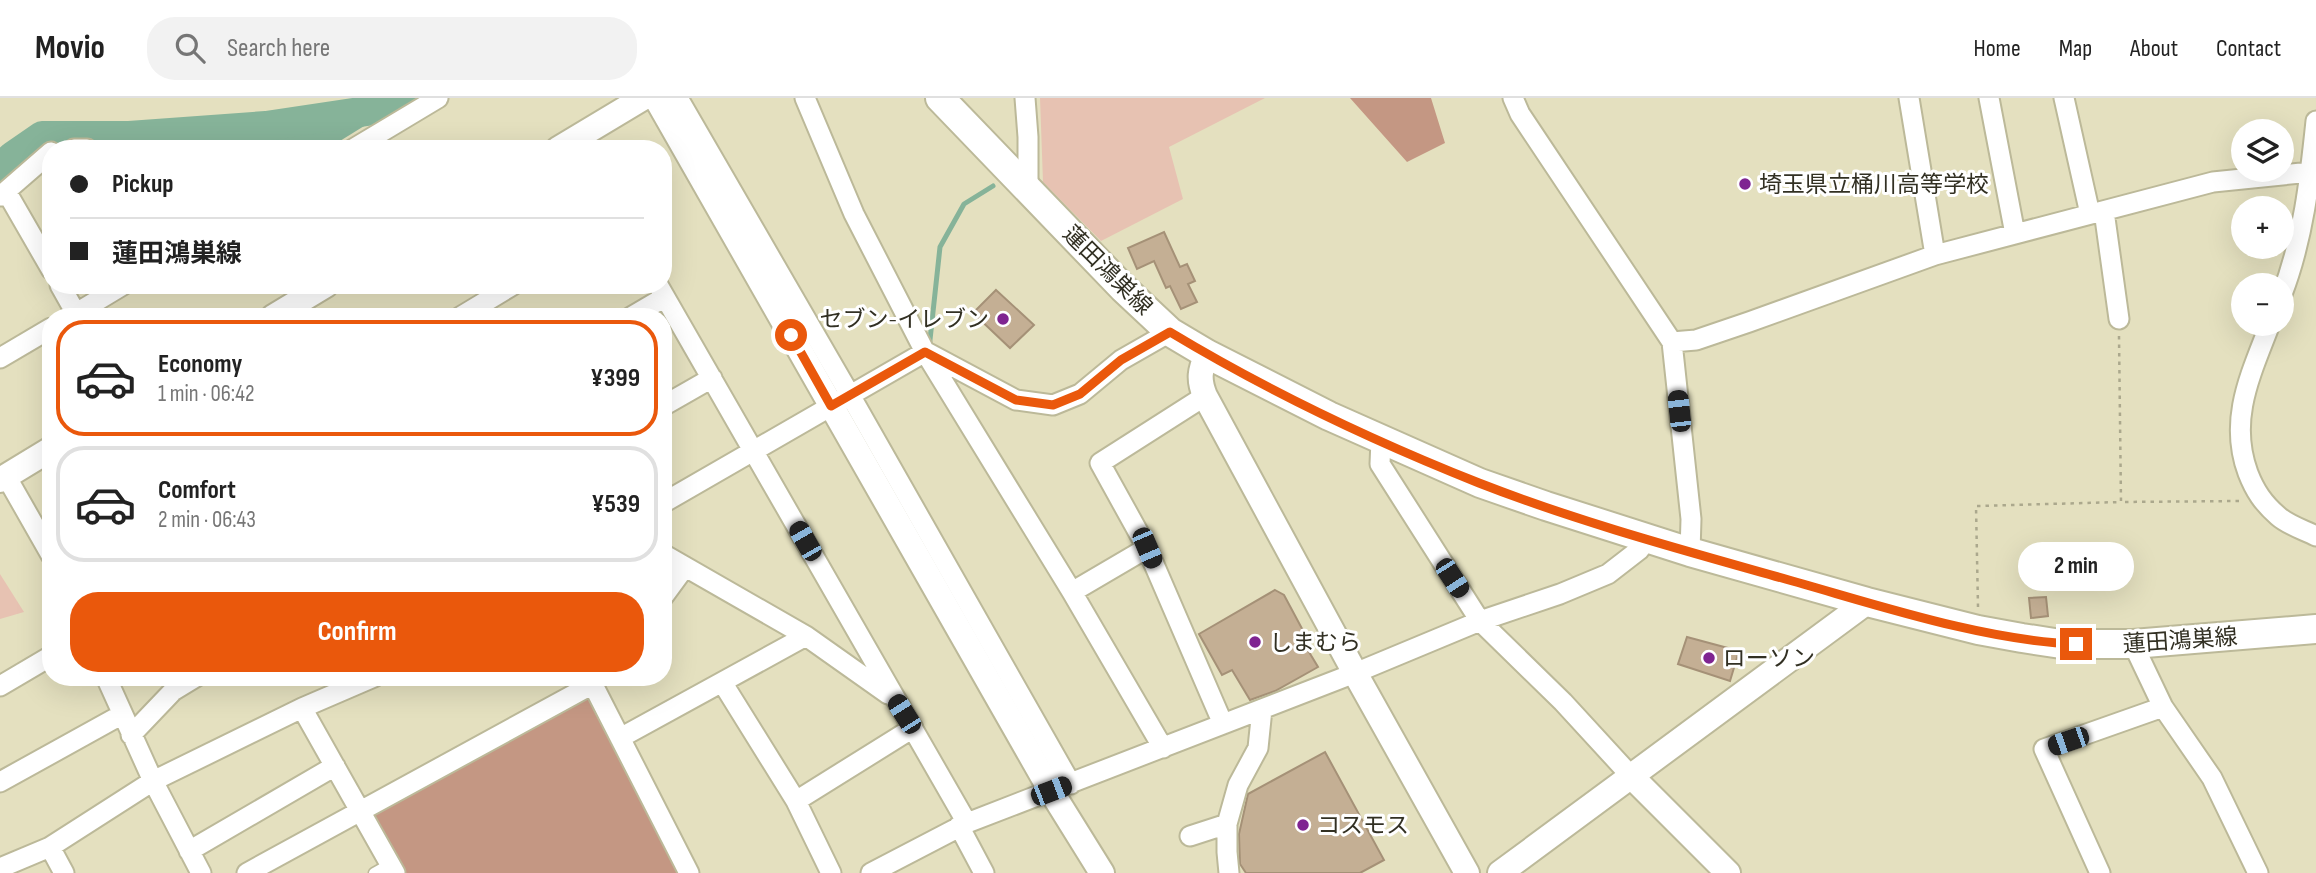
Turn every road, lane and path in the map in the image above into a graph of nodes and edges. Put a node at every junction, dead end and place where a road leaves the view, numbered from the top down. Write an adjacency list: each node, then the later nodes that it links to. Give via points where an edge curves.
1 (438, 98): 13 (street)
2 (643, 98): 14 (street)
3 (656, 98): 43 (street)
4 (678, 98): 43 (street)
5 (805, 98): 38 (street, via 854,214)
6 (940, 98): 17 (main road, 蓮田鴻巣線)
7 (1025, 98): 17 (street)
8 (1513, 98): 37 (street)
9 (1909, 98): 22 (street)
10 (1989, 98): 20 (street)
11 (2064, 98): 19 (street)
12 (2316, 121): 16 (street)
13 (368, 140)
14 (578, 140)
15 (42, 160): 18 (street)
16 (2313, 173): 19 (street, via 2213,182); 23 (street)
17 (1028, 189): 34 (main road, 蓮田鴻巣線)
18 (3, 193): 21 (street)
19 (2097, 213): 20 (street); 33 (street)
20 (2015, 234): 22 (street)
21 (42, 255)
22 (1935, 255): 37 (street, via 1696,340)
23 (2290, 273)
24 (109, 294): 28 (street)
25 (311, 294): 29 (street)
26 (498, 294): 30 (street)
27 (658, 294): 31 (street)
28 (86, 308)
29 (288, 308)
30 (475, 308)
31 (641, 308)
32 (672, 310): 41 (street)
33 (2119, 319): 51 (path)
34 (1170, 332): 38 (street, via 1121,360 1080,394 1053,405 1016,400); 39 (main road, 蓮田鴻巣線)
35 (42, 333): 40 (street)
36 (2265, 336): 50 (street, via 2246,387 2238,429 2244,460 2256,493)
37 (1672, 342): 56 (street, via 1690,508)
38 (925, 352): 43 (street); 60 (street)
39 (1207, 354): 42 (street, via 1200,369); 45 (main road, 蓮田鴻巣線)
40 (0, 358)
41 (712, 378): 44 (street); 46 (street)
42 (1205, 396): 55 (street, via 1100,463); 68 (street)
43 (841, 400): 46 (street); 90 (street)
44 (672, 402)
45 (1381, 440): 53 (main road, 蓮田鴻巣線, via 1480,483); 62 (street, via 1380,464)
46 (754, 450): 49 (street); 76 (street)
47 (42, 454): 48 (street)
48 (3, 478): 54 (street)
49 (672, 498)
50 (2264, 501): 51 (path); 52 (street, via 2280,517)
51 (2121, 502): 64 (path, via 1976,506)
52 (2316, 536)
53 (1648, 538): 56 (main road, 蓮田鴻巣線); 62 (street, via 1608,574)
54 (42, 541)
55 (1147, 548): 60 (street); 81 (street)
56 (1690, 552): 61 (main road, 蓮田鴻巣線)
57 (672, 559): 58 (street)
58 (685, 567): 59 (street); 65 (street)
59 (672, 585)
60 (1072, 592): 85 (street)
61 (1867, 602): 64 (main road, 蓮田鴻巣線); 87 (street)
62 (1480, 621): 68 (street); 87 (street)
63 (2316, 629): 66 (main road, 蓮田鴻巣線)
64 (1978, 630): 66 (main road, 蓮田鴻巣線, via 2061,644)
65 (806, 636): 69 (street); 76 (street)
66 (2133, 644): 77 (street)
67 (42, 661): 70 (street)
68 (1355, 673): 79 (street); 110 (street)
69 (722, 682): 84 (street); 91 (street)
70 (0, 686)
71 (110, 686): 80 (street)
72 (181, 686): 83 (street)
73 (353, 686): 78 (street)
74 (589, 686): 92 (street)
75 (598, 686): 84 (street)
76 (895, 699): 82 (street)
77 (2163, 707): 112 (street, via 2044,749); 113 (street, via 2211,778)
78 (302, 708): 86 (street); 88 (street)
79 (1262, 709): 81 (street); 93 (street, via 1258,748 1238,785)
80 (121, 715): 83 (street); 89 (street)
81 (1223, 724): 85 (street)
82 (913, 729): 91 (street); 94 (street)
83 (131, 735): 88 (street)
84 (620, 738): 104 (street)
85 (1163, 748): 90 (street)
86 (335, 766): 92 (street); 97 (street)
87 (1631, 776): 100 (street); 111 (street)
88 (153, 781): 96 (street); 97 (street)
89 (0, 782)
90 (1061, 788): 94 (street); 108 (street)
91 (796, 801): 105 (street)
92 (360, 811): 99 (street); 103 (street)
93 (1227, 824): 95 (street); 109 (street)
94 (963, 825): 106 (street); 107 (street)
95 (1190, 836)
96 (50, 846): 98 (street); 101 (street)
97 (189, 851): 102 (street)
98 (0, 868)
99 (386, 870)
100 (1717, 870)
101 (64, 873)
102 (201, 873)
103 (247, 873)
104 (689, 873)
105 (831, 873)
106 (870, 873)
107 (984, 873)
108 (1102, 873)
109 (1229, 873)
110 (1467, 873)
111 (1500, 873)
112 (2100, 873)
113 (2258, 873)

